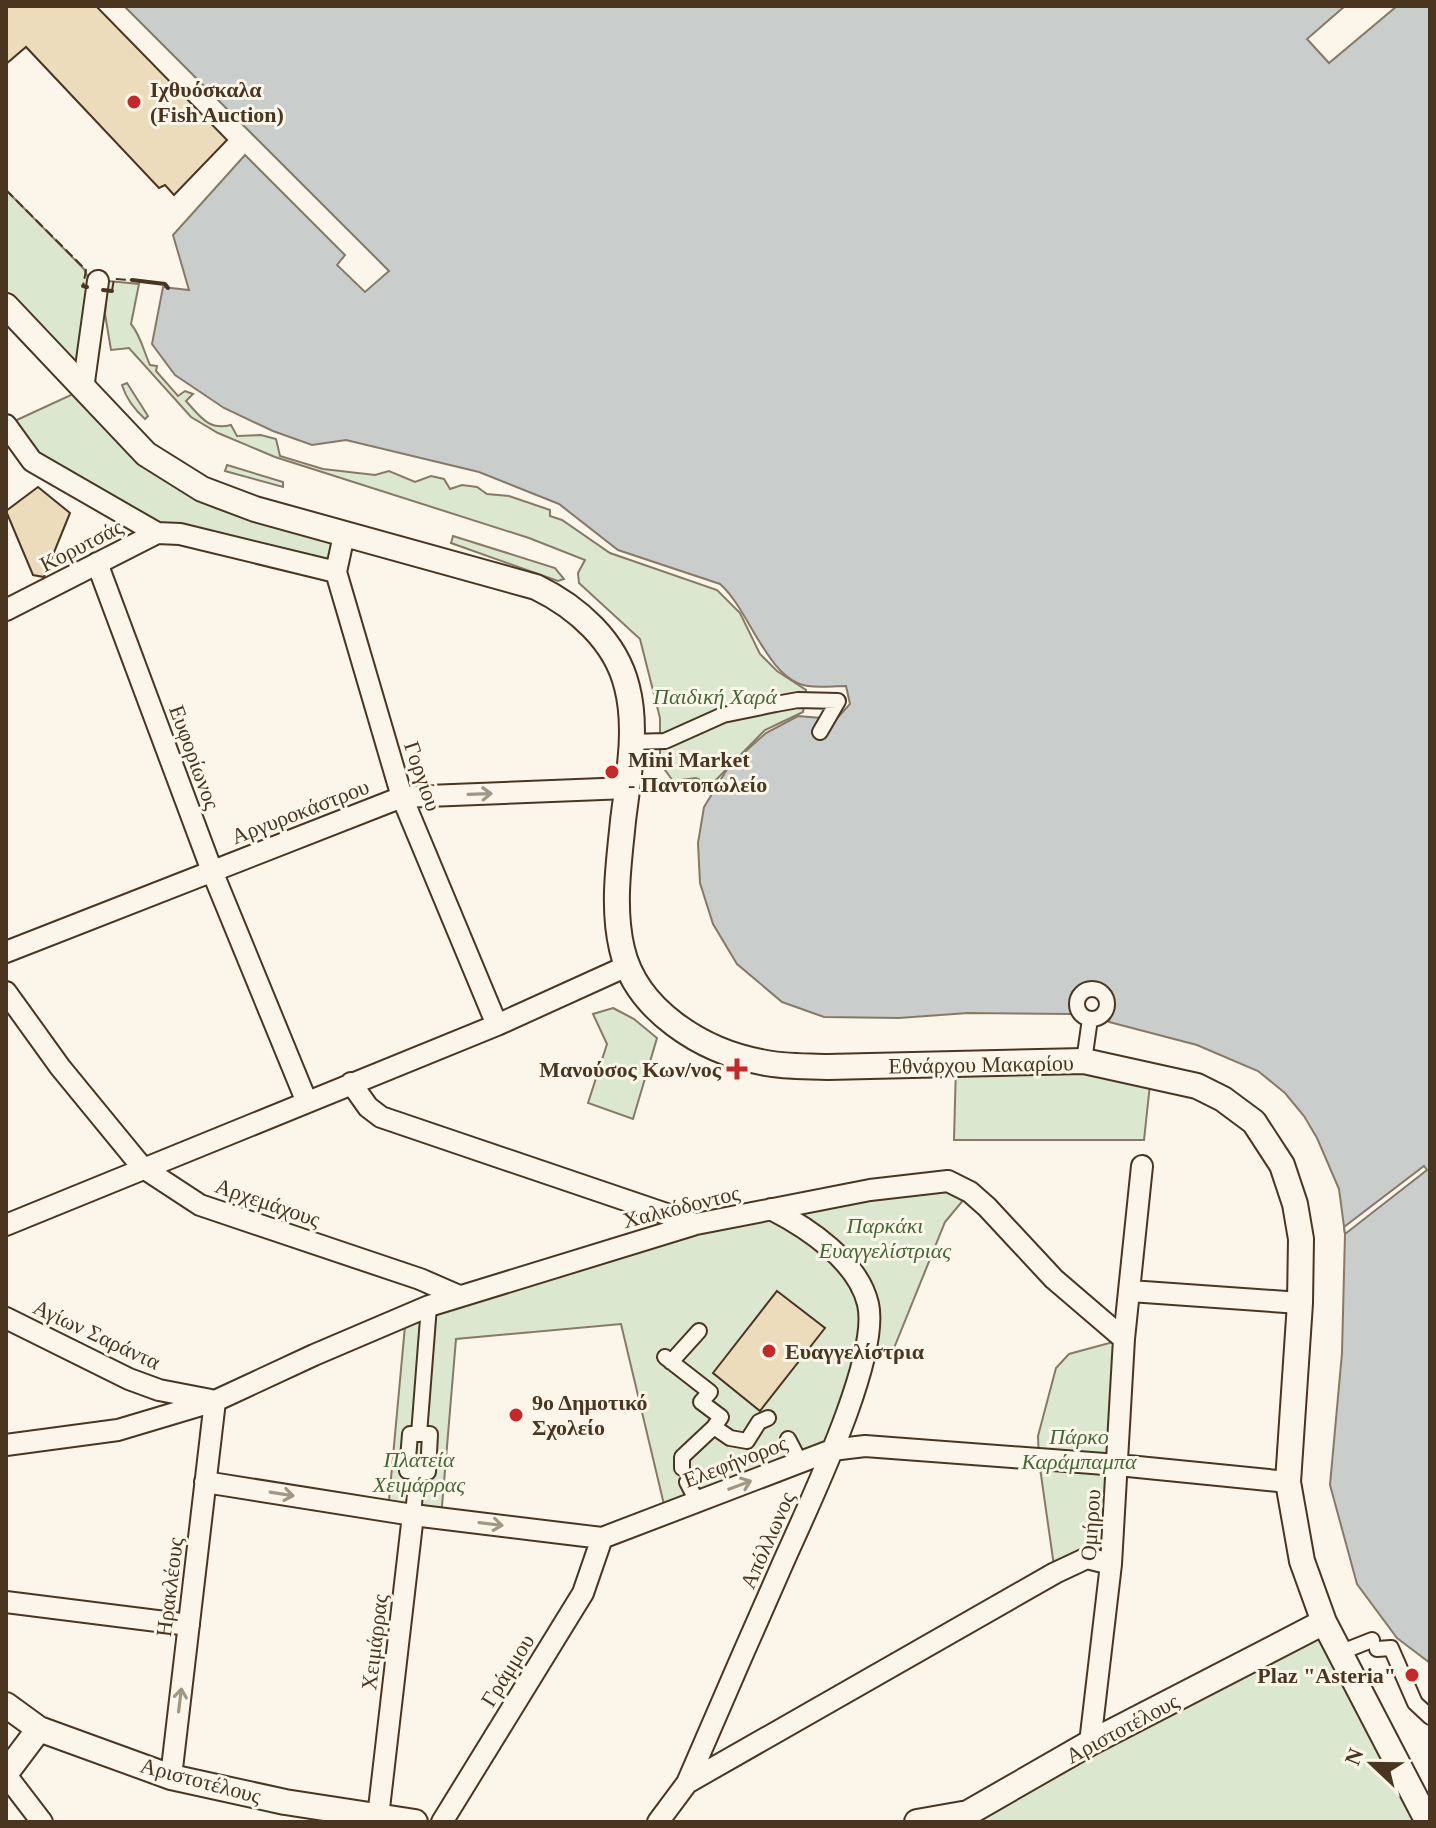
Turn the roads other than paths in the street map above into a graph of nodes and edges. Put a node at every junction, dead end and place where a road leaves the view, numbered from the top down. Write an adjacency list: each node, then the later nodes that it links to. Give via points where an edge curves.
1 (98, 281): 3 (street)
2 (6, 306): 3 (street)
3 (83, 389): 6 (street, via 146,454 202,489)
4 (6, 425): 5 (street, via 32,461)
5 (157, 533): 7 (street, Κορυτσάς); 8 (street, Κορυτσάς)
6 (344, 535): 8 (street, Γοργίου); 11 (street, Εθνάρχου Μακαρίου, via 513,580 575,610 604,640 627,686)
7 (97, 563): 9 (street, Κορυτσάς); 14 (street, Ευφορίωνος)
8 (336, 572): 13 (street, Γοργίου)
9 (6, 610)
10 (820, 732): 11 (street, via 838,701 776,704 723,715 665,741)
11 (630, 742): 12 (street, Εθνάρχου Μακαρίου)
12 (627, 788): 13 (street, Αργυροκάστρου, one-way to 12); 16 (street, Εθνάρχου Μακαρίου, via 617,909)
13 (402, 797): 14 (street, Αργυροκάστρου); 19 (street, Γοργίου)
14 (212, 871): 15 (street, Αργυροκάστρου); 22 (street, Ευφορίωνος)
15 (6, 952)
16 (627, 966): 19 (street); 20 (street, Εθνάρχου Μακαρίου, via 652,1004 683,1030 763,1063 828,1067)
17 (6, 992): 24 (street, Αρχεμάχους)
18 (1090, 1019): 20 (street)
19 (497, 1025): 21 (street)
20 (1084, 1061): 30 (street, Εθνάρχου Μακαρίου, via 1197,1086 1254,1122 1282,1165 1295,1204 1301,1239)
21 (351, 1083): 22 (street); 26 (street, via 381,1117)
22 (306, 1100): 24 (street)
23 (1142, 1166): 28 (street, Ομήρου)
24 (142, 1167): 27 (street); 29 (street, Αρχεμάχους, via 200,1205)
25 (771, 1209): 26 (street, Χαλκόδοντος); 34 (street, Χαλκόδοντος, via 948,1181 987,1207 1054,1279); 40 (street, Απόλλωνος, via 830,1248 868,1304 869,1332 860,1374)
26 (696, 1224): 29 (street, Χαλκόδοντος)
27 (6, 1225)
28 (1130, 1291): 30 (street); 34 (street, Ομήρου)
29 (459, 1296): 31 (street, Χαλκόδοντος)
30 (1300, 1303): 44 (street, Εθνάρχου Μακαρίου)
31 (429, 1306): 35 (street, Χαλκόδοντος); 46 (street, Χειμάρρας, via 419,1434 410,1434 407,1471 417,1472)
32 (6, 1318): 35 (street, Αγίων Σαράντα, via 129,1379)
33 (699, 1331): 37 (street, via 668,1360 710,1392 701,1402 721,1417)
34 (1124, 1339): 42 (street, Ομήρου)
35 (215, 1401): 39 (street, Χαλκόδοντος, via 118,1430); 43 (street, Ηρακλέους)
36 (768, 1418): 37 (street, via 747,1441)
37 (714, 1427): 45 (street, via 682,1457)
38 (788, 1439): 41 (street)
39 (6, 1445)
40 (832, 1450): 41 (street, Ελεφήνορος); 42 (street, Ελεφήνορος, via 865,1446); 59 (street, Απόλλωνος)
41 (800, 1462): 45 (street, Ελεφήνορος, one-way to 41)
42 (1118, 1465): 44 (street, Ελεφήνορος); 48 (street, Ομήρου)
43 (205, 1482): 46 (street, Ελεφήνορος, one-way to 46); 51 (street, Ηρακλέους)
44 (1288, 1482): 50 (street, Εθνάρχου Μακαρίου, via 1302,1561)
45 (697, 1501): 47 (street, Ελεφήνορος)
46 (413, 1515): 47 (street, Ελεφήνορος, one-way to 47); 60 (street, Χειμάρρας)
47 (602, 1538): 64 (street, Γράμμου, via 583,1593)
48 (1111, 1564): 56 (street, Ομήρου); 59 (street, via 1087,1558 1055,1573)
49 (6, 1602): 51 (street)
50 (1324, 1622): 52 (street, Εθνάρχου Μακαρίου); 56 (street, Αριστοτέλους)
51 (189, 1625): 58 (street, Ηρακλέους, one-way to 51)
52 (1339, 1653): 54 (street, via 1374,1644 1391,1648 1415,1703); 67 (street, Εθνάρχου Μακαρίου)
53 (6, 1705): 55 (street, Αριστοτέλους)
54 (1430, 1717)
55 (39, 1729): 57 (street); 58 (street, Αριστοτέλους)
56 (1090, 1743): 61 (street, Αριστοτέλους)
57 (6, 1774): 62 (street)
58 (171, 1777): 60 (street, Αριστοτέλους)
59 (687, 1783): 65 (street, Απόλλωνος)
60 (378, 1817): 63 (street, Αριστοτέλους)
61 (968, 1818): 66 (street, Αριστοτέλους)
62 (42, 1822)
63 (415, 1822)
64 (442, 1822)
65 (658, 1822)
66 (917, 1822)
67 (1428, 1822)

